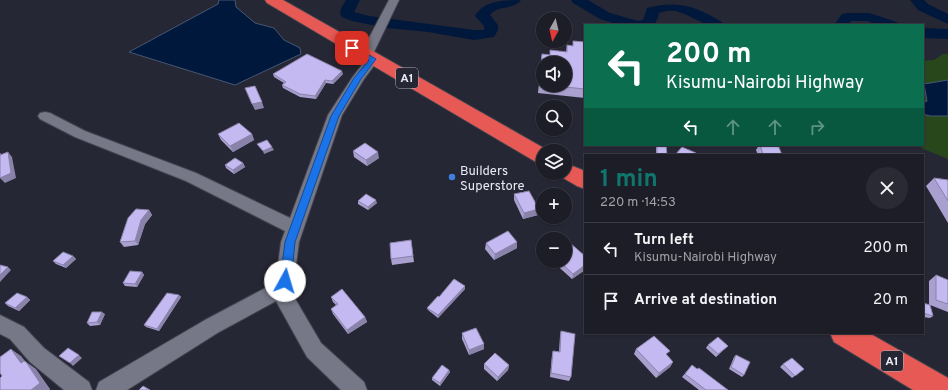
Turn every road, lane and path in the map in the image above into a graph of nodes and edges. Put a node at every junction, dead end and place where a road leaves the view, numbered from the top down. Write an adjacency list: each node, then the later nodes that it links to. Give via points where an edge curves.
1 (272, 0): 3 (highway, A1)
2 (394, 0): 3 (street)
3 (369, 57): 5 (highway, A1); 8 (street, via 335,116)
4 (45, 116): 8 (street, via 80,134 191,176)
5 (536, 153)
6 (572, 174): 7 (highway)
7 (584, 180)
8 (295, 228): 9 (street, via 290,242 285,281)
9 (280, 290): 13 (street, via 212,326); 14 (street, via 314,350)
10 (0, 324): 12 (street, via 17,333 37,355)
11 (846, 334): 15 (highway, A1)
12 (81, 390)
13 (107, 390)
14 (356, 390)
15 (941, 390)

